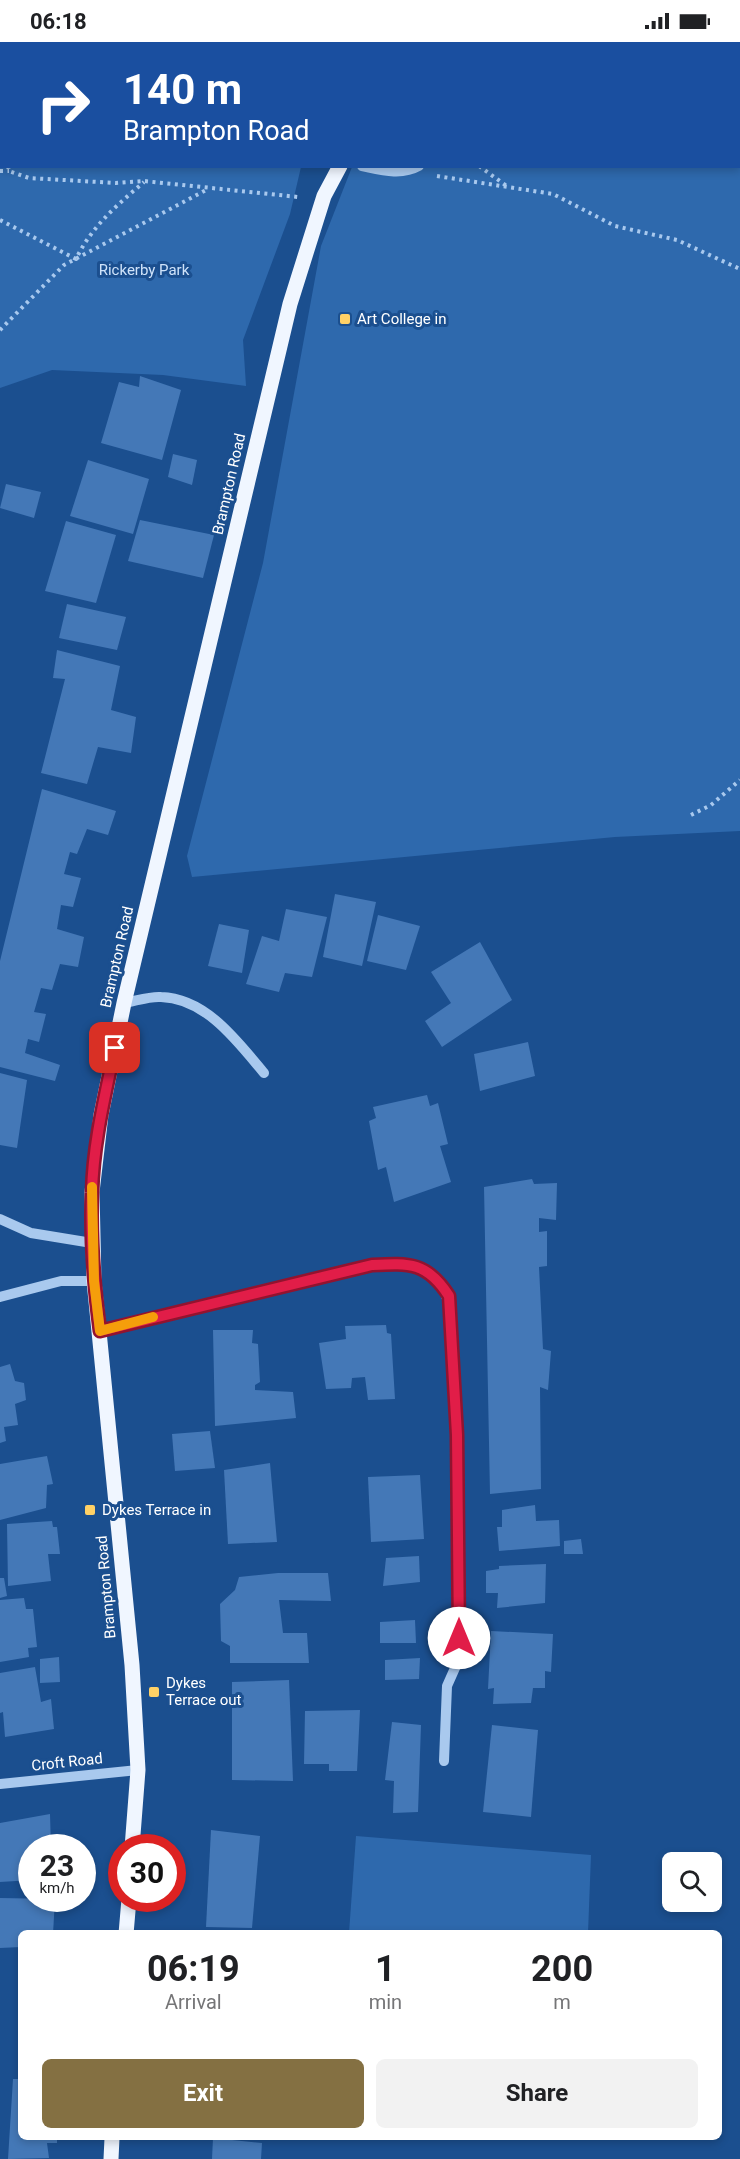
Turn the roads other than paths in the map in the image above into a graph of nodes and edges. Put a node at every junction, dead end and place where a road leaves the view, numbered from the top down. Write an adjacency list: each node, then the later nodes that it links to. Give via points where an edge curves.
1 (339, 168): 4 (main road, Brampton Road, via 324,196 290,304)
2 (371, 168): 3 (street, via 389,172)
3 (415, 168)
4 (124, 1003): 5 (street, via 161,996 190,1004 218,1022); 7 (main road, Brampton Road, via 101,1115 92,1192)
5 (264, 1073)
6 (0, 1219): 7 (street, via 31,1233)
7 (92, 1243): 8 (main road, Brampton Road)
8 (94, 1281): 9 (street, via 61,1281); 10 (main road, Brampton Road)
9 (0, 1297)
10 (100, 1331): 11 (street, via 372,1265 405,1263 425,1269 440,1282 449,1296 452,1324 458,1530 459,1659 447,1686); 12 (main road, Brampton Road, via 132,1665)
11 (444, 1761)
12 (138, 1770): 13 (street, Croft Road); 14 (main road, Brampton Road)
13 (0, 1784)
14 (133, 1834)
15 (128, 1912): 16 (main road)
16 (126, 1930)
17 (112, 2140): 18 (main road)
18 (111, 2159)

